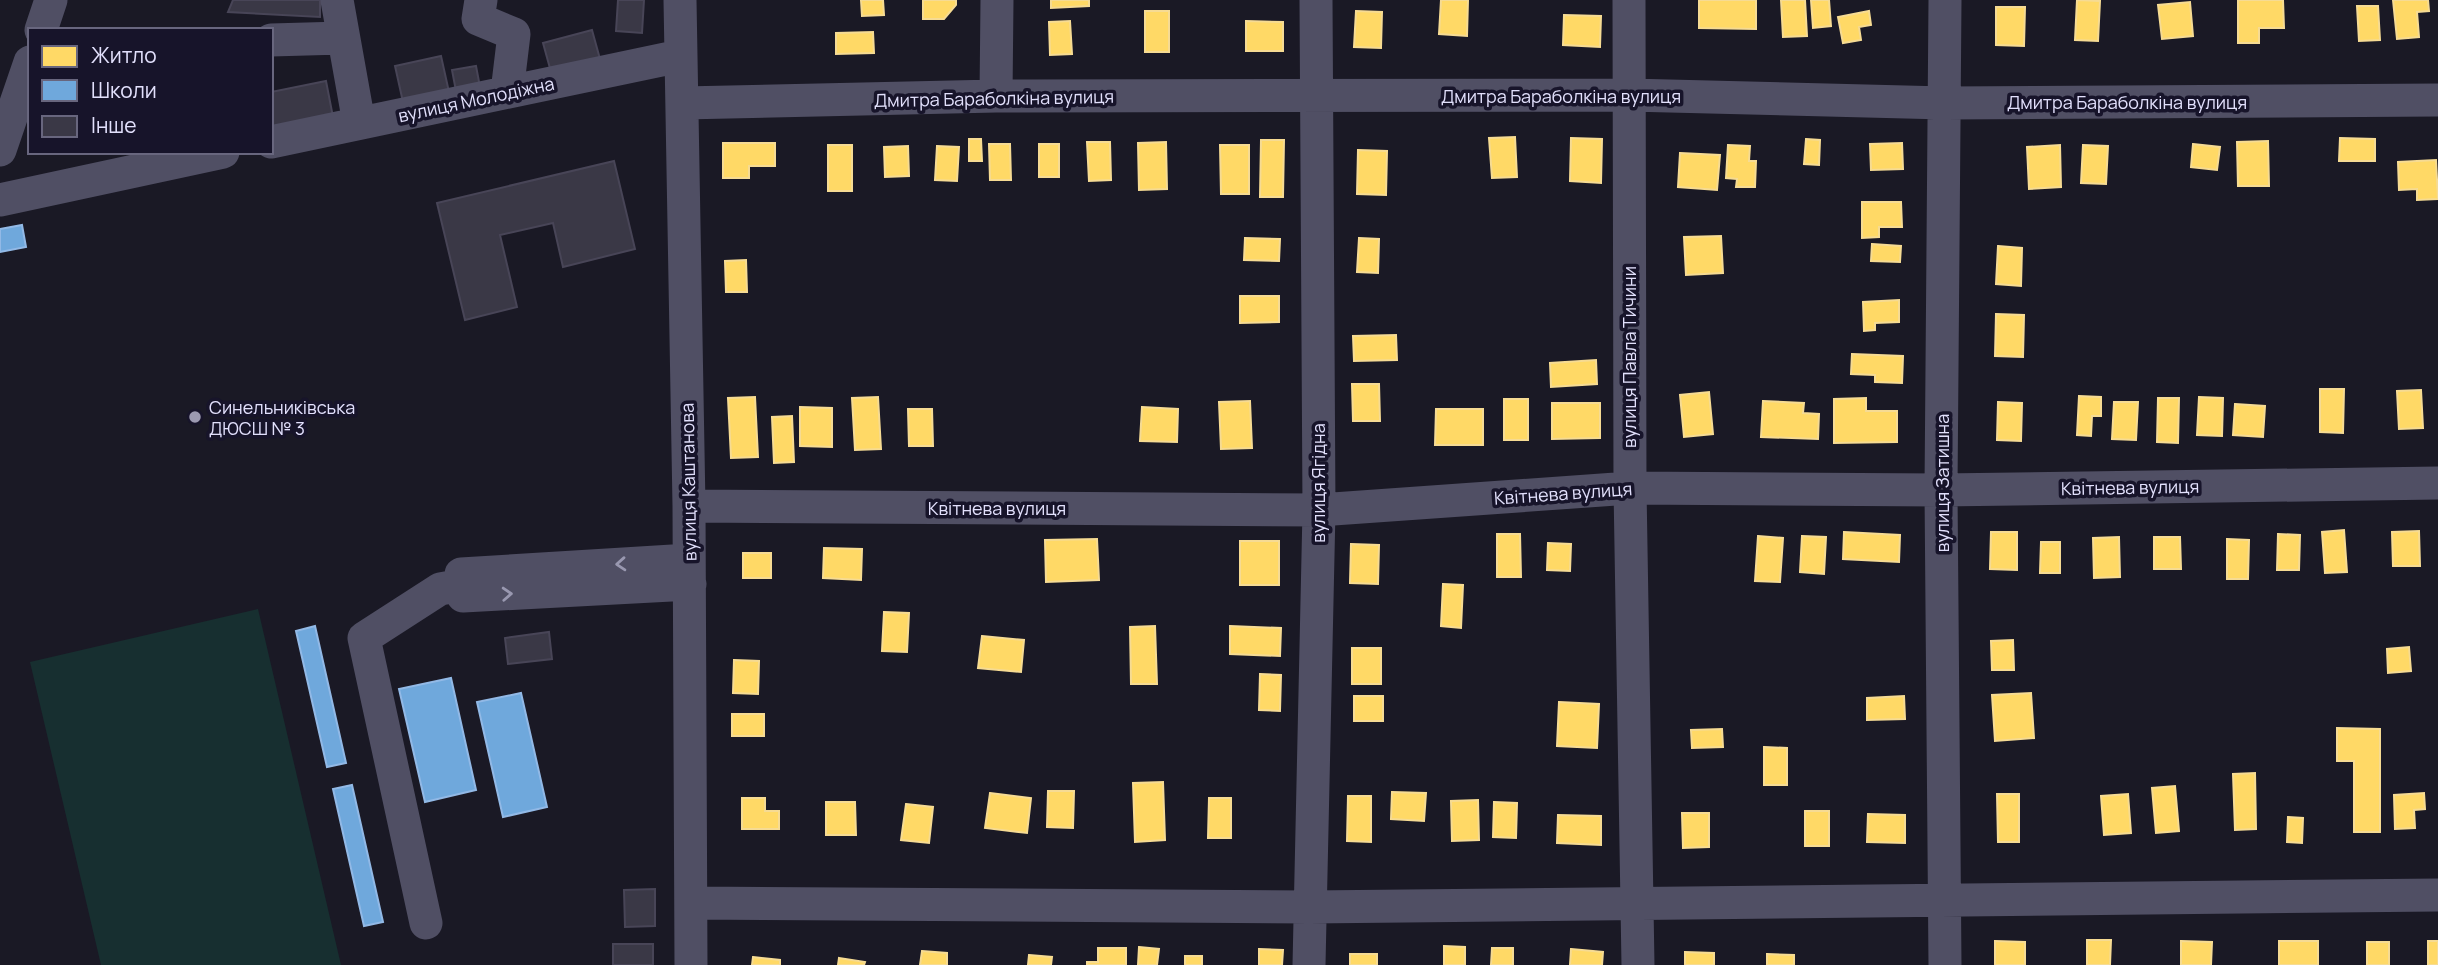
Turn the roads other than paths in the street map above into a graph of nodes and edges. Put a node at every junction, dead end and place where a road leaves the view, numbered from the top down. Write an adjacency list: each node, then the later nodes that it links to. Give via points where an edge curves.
1 (51, 0): 9 (street)
2 (337, 0): 10 (street)
3 (481, 0): 14 (street, via 478,19 514,34)
4 (680, 0): 12 (street, вулиця Каштанова)
5 (997, 0): 16 (street)
6 (1316, 0): 17 (street, вулиця Ягідна)
7 (1629, 0): 15 (street, вулиця Павла Тичини)
8 (1945, 0): 20 (street, вулиця Затишна)
9 (42, 28)
10 (342, 38): 11 (street); 21 (street)
11 (273, 40)
12 (680, 56): 14 (street, вулиця Молодіжна); 19 (street, вулиця Каштанова)
13 (28, 68): 23 (street)
14 (507, 92): 21 (street, вулиця Молодіжна)
15 (1629, 95): 17 (street, Дмитра Бараболкіна вулиця); 20 (street, Дмитра Бараболкіна вулиця); 27 (street, вулиця Павла Тичини)
16 (996, 96): 17 (street, Дмитра Бараболкіна вулиця); 19 (street, Дмитра Бараболкіна вулиця)
17 (1317, 96): 30 (street, вулиця Ягідна)
18 (2438, 100): 20 (street, Дмитра Бараболкіна вулиця)
19 (683, 103): 29 (street, вулиця Каштанова)
20 (1945, 103): 28 (street, вулиця Затишна)
21 (359, 123): 22 (street, вулиця Молодіжна)
22 (273, 142)
23 (0, 150)
24 (217, 154): 25 (street, via 71,199)
25 (0, 200)
26 (2438, 483): 28 (street, Квітнева вулиця)
27 (1630, 488): 28 (street, Квітнева вулиця); 30 (street, Квітнева вулиця); 35 (street, вулиця Павла Тичини)
28 (1941, 490): 33 (street, вулиця Затишна)
29 (689, 506): 30 (street, Квітнева вулиця); 31 (street, вулиця Каштанова)
30 (1319, 510): 36 (street, вулиця Ягідна)
31 (690, 572): 34 (street, вулиця Каштанова); 37 (street, via 461,574 462,586 440,589 364,638)
32 (2438, 894): 33 (street)
33 (1945, 901): 35 (street); 41 (street, вулиця Затишна)
34 (692, 903): 36 (street); 38 (street, вулиця Каштанова)
35 (1638, 904): 36 (street); 40 (street, вулиця Павла Тичини)
36 (1310, 907): 39 (street, вулиця Ягідна)
37 (426, 923)
38 (691, 965)
39 (1309, 965)
40 (1638, 965)
41 (1945, 965)

